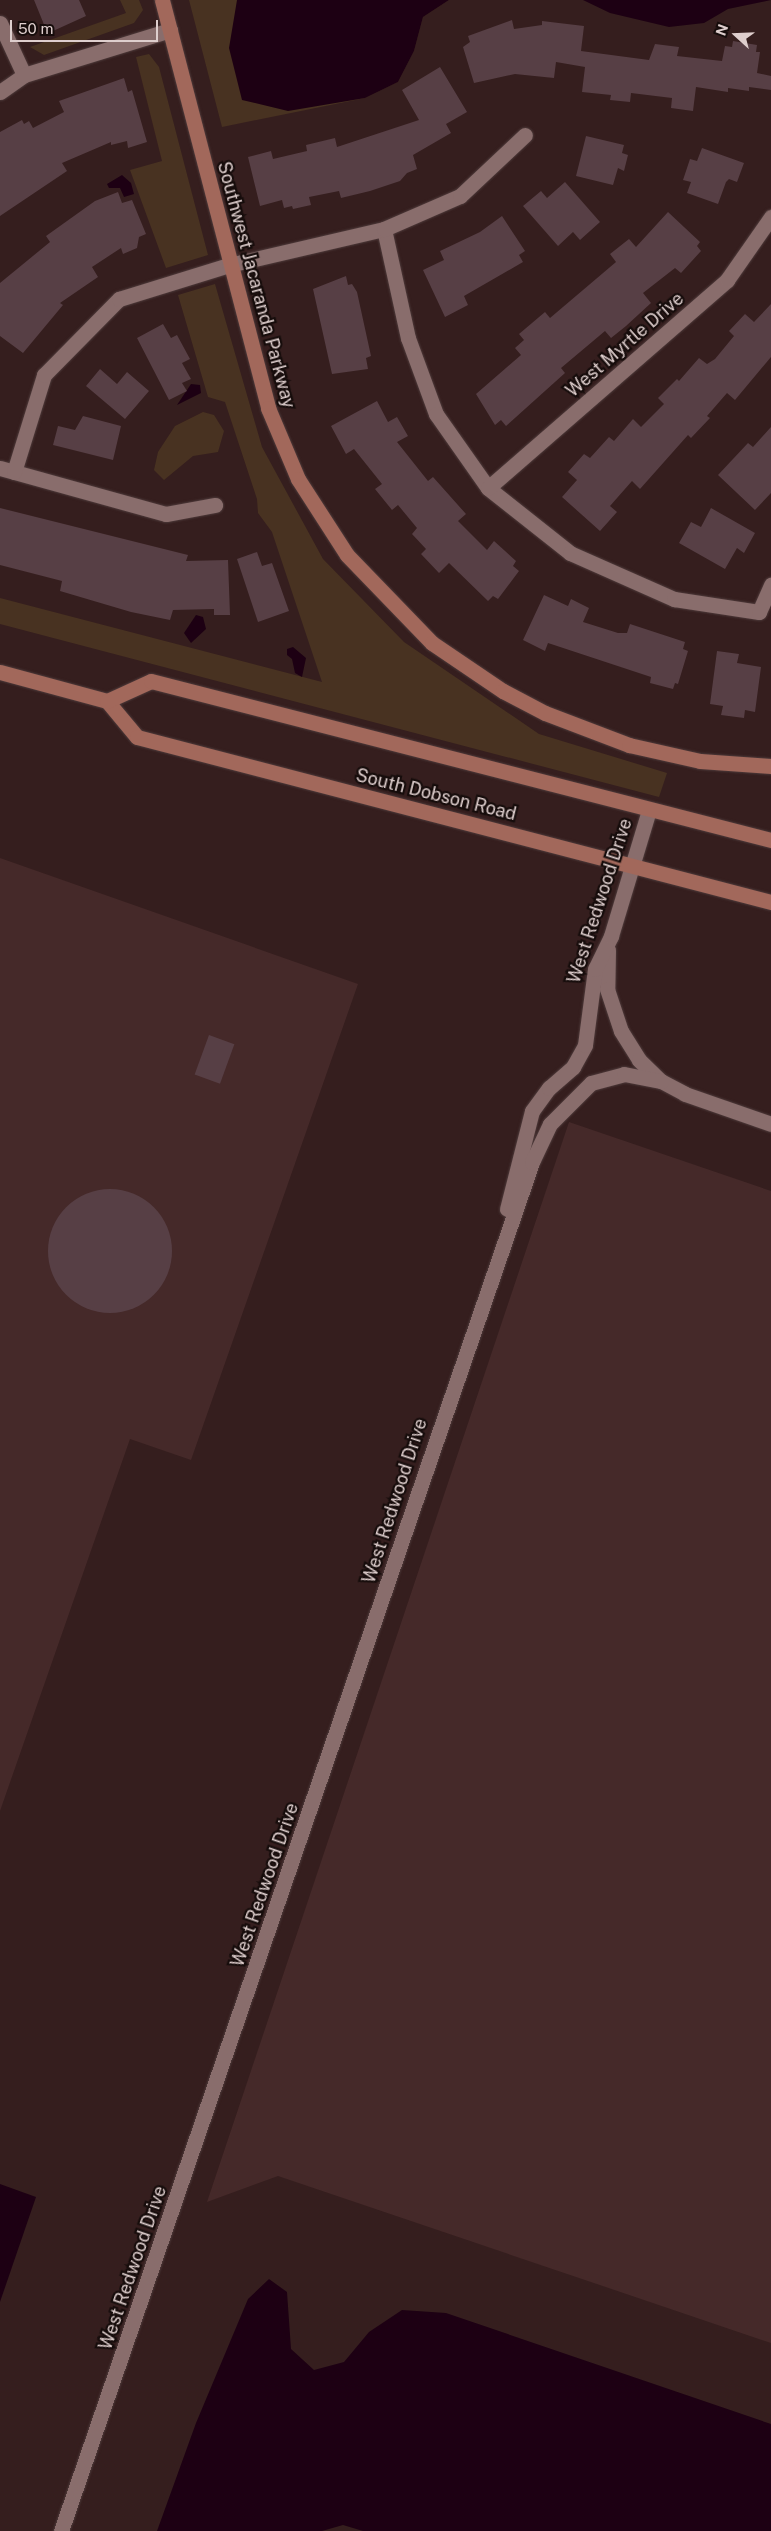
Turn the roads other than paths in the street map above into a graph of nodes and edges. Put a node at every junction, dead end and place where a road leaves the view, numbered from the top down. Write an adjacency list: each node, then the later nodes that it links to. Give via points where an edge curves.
1 (162, 0): 3 (main road, Southwest Jacaranda Parkway)
2 (0, 23): 4 (street)
3 (170, 30): 4 (street); 9 (main road, Southwest Jacaranda Parkway)
4 (24, 75): 5 (street)
5 (0, 92)
6 (525, 134): 8 (street, via 460,196)
7 (771, 217): 11 (street, West Myrtle Drive, via 727,280)
8 (384, 229): 9 (street); 11 (street, via 408,338 436,414)
9 (229, 265): 10 (street, via 119,299 44,375); 16 (main road, Southwest Jacaranda Parkway, via 262,390 298,479 347,555 432,643 503,691 591,733 673,756)
10 (7, 470): 12 (street, via 166,514)
11 (488, 488): 13 (street, via 570,553 674,599 759,612)
12 (215, 505)
13 (771, 585)
14 (0, 672): 15 (main road)
15 (107, 701): 17 (main road, via 151,681); 19 (main road, South Dobson Road, via 137,738)
16 (771, 766)
17 (649, 810): 18 (main road); 19 (street, West Redwood Drive)
18 (771, 840)
19 (631, 865): 20 (main road, South Dobson Road); 21 (street, West Redwood Drive)
20 (771, 902)
21 (610, 936): 22 (street, via 607,990 615,1016 630,1049); 24 (street, West Redwood Drive, via 590,987 589,1030 580,1057 540,1097 526,1126)
22 (661, 1081): 23 (street, via 699,1100); 24 (street, West Redwood Drive, via 614,1074 590,1083 572,1097 544,1135)
23 (771, 1124)
24 (500, 1249): 25 (street, West Redwood Drive, via 200,2135)
25 (61, 2531)

